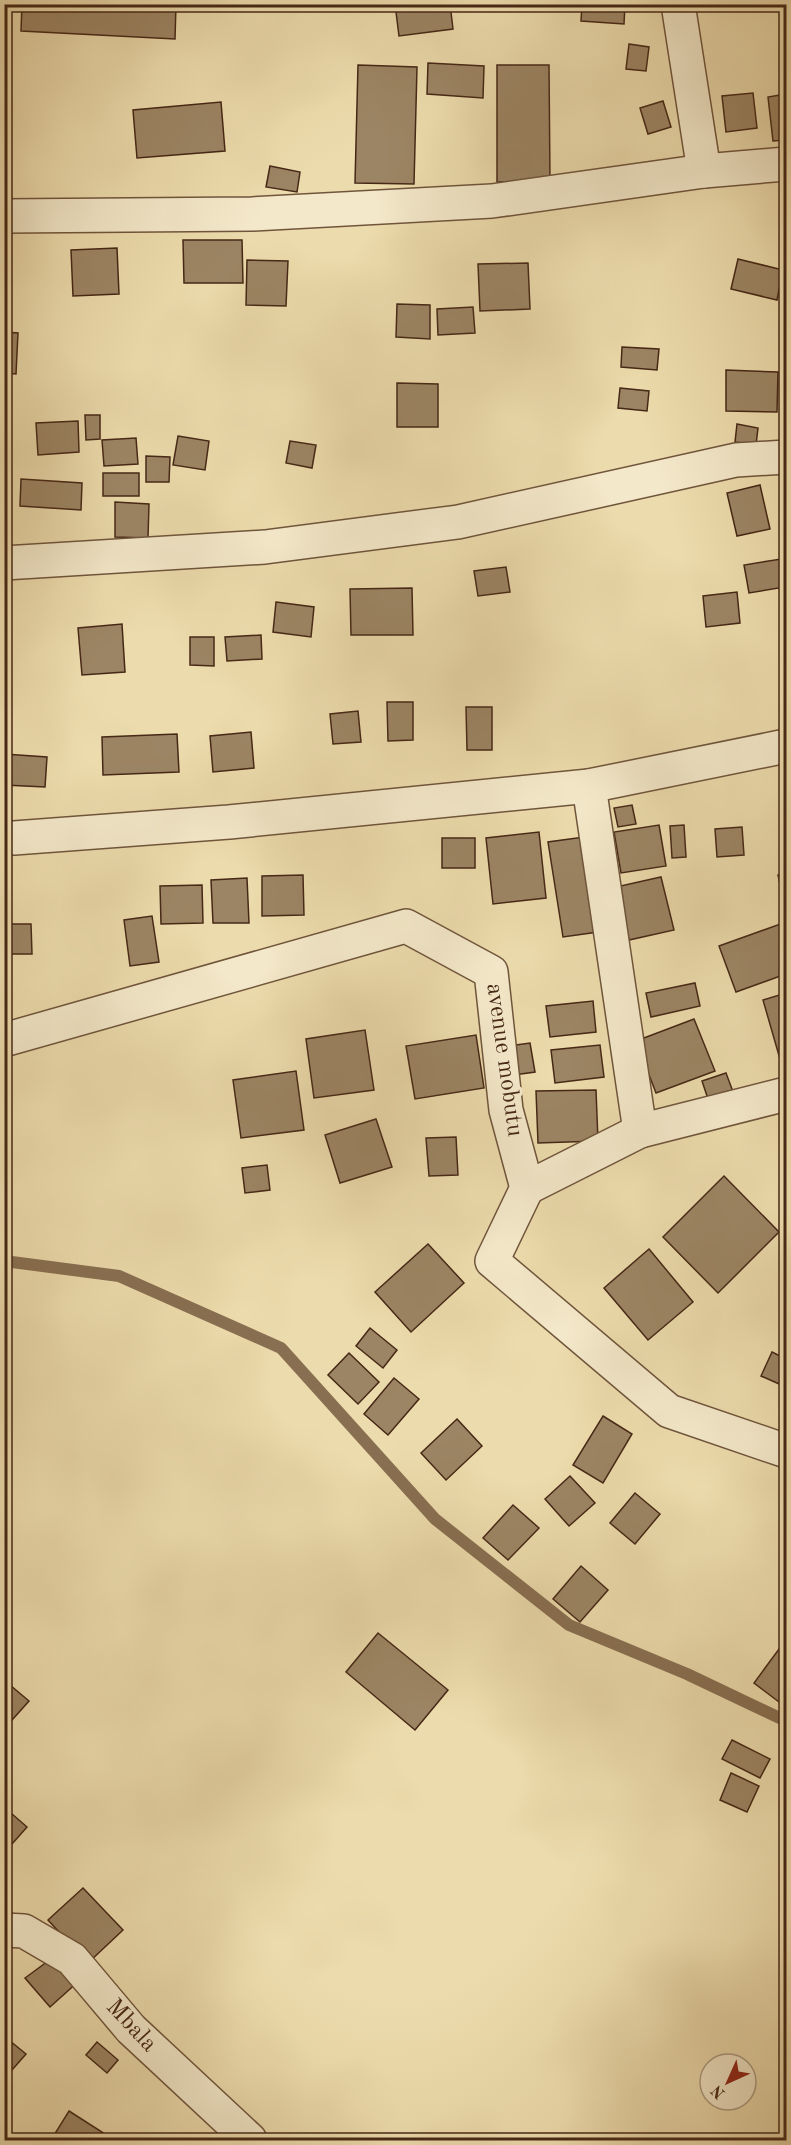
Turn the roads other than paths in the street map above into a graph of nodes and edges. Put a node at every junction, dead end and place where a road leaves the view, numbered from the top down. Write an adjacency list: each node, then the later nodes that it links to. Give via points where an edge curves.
1 (678, 4): 3 (street)
2 (786, 164): 3 (street)
3 (704, 171): 4 (street, via 492,201 252,214)
4 (4, 216)
5 (786, 457): 6 (street, via 736,460 458,522 265,547)
6 (4, 563)
7 (786, 746): 8 (street)
8 (589, 786): 9 (street, via 229,822); 12 (street)
9 (14, 838)
10 (4, 1040): 13 (street, avenue mobutu, via 406,926 491,972 506,1110)
11 (786, 1094): 12 (street)
12 (640, 1131): 13 (street)
13 (527, 1188): 14 (street, via 492,1261 669,1411)
14 (786, 1451)
15 (4, 1930): 16 (street, Mbala, via 24,1931 72,1959 130,2029)
16 (250, 2140)

